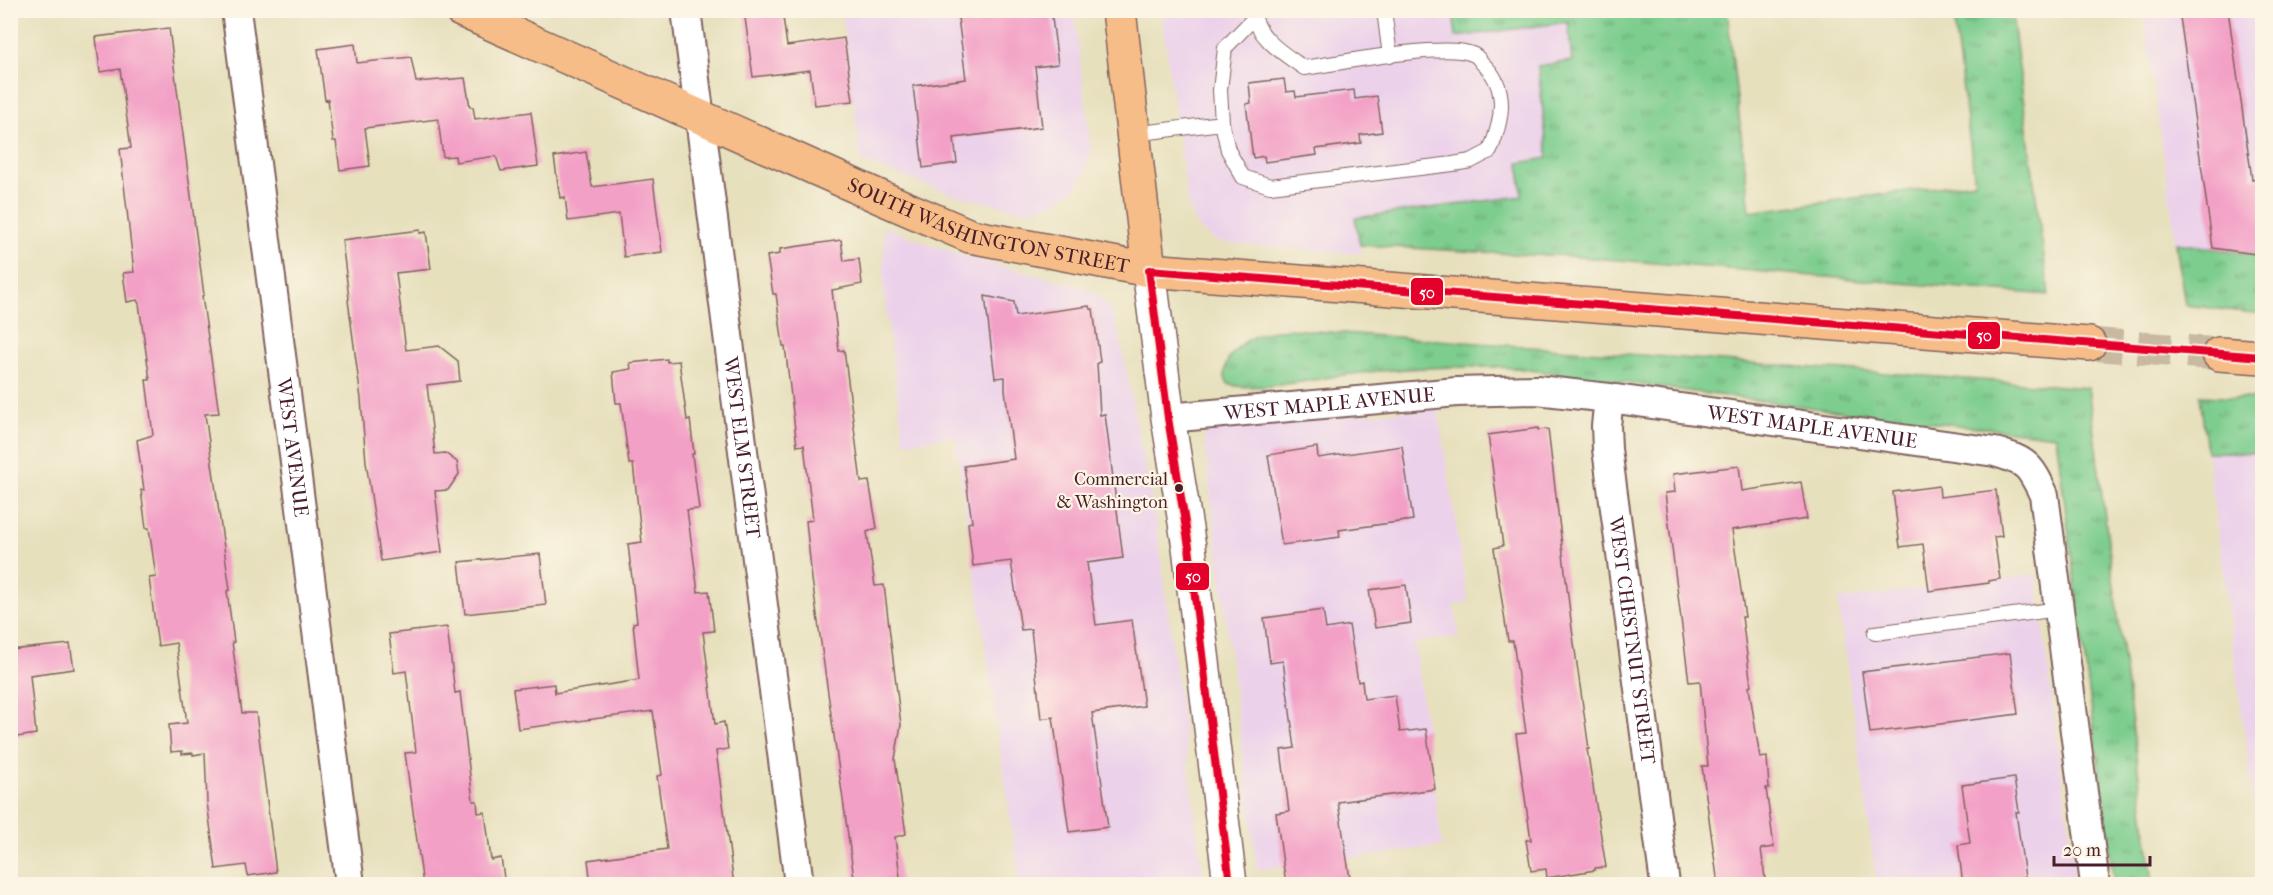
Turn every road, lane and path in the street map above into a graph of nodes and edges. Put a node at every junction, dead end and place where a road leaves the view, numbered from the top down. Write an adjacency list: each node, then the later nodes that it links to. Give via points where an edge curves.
1 (236, 10): 19 (street, WEST AVENUE)
2 (460, 10): 8 (main road, SOUTH WASHINGTON STREET)
3 (686, 10): 8 (street, WEST ELM STREET)
4 (1119, 10): 10 (main road)
5 (1384, 10): 7 (lane)
6 (1254, 14): 7 (lane, via 1273,47 1304,68); 9 (lane, via 1225,48 1220,90)
7 (1390, 56): 9 (lane, via 1448,49 1473,54 1493,72 1502,100 1499,128 1490,151 1453,164 1270,186 1243,177 1228,150)
8 (699, 117): 11 (main road, SOUTH WASHINGTON STREET, via 970,236); 20 (street, WEST ELM STREET)
9 (1222, 123): 10 (lane)
10 (1133, 134): 11 (main road)
11 (1149, 270): 12 (main road, SOUTH WASHINGTON STREET); 16 (street)
12 (2089, 344)
13 (2219, 354): 14 (main road)
14 (2262, 357)
15 (1609, 398): 16 (street, WEST MAPLE AVENUE, via 1488,390); 17 (street, WEST MAPLE AVENUE, via 2018,458 2034,474 2044,495); 22 (street, WEST CHESTNUT STREET, via 1607,449)
16 (1168, 418): 21 (street, via 1190,556)
17 (2060, 609): 18 (lane); 23 (street, WEST MAPLE AVENUE)
18 (1875, 633)
19 (350, 885)
20 (799, 885)
21 (1230, 885)
22 (1665, 885)
23 (2095, 885)

